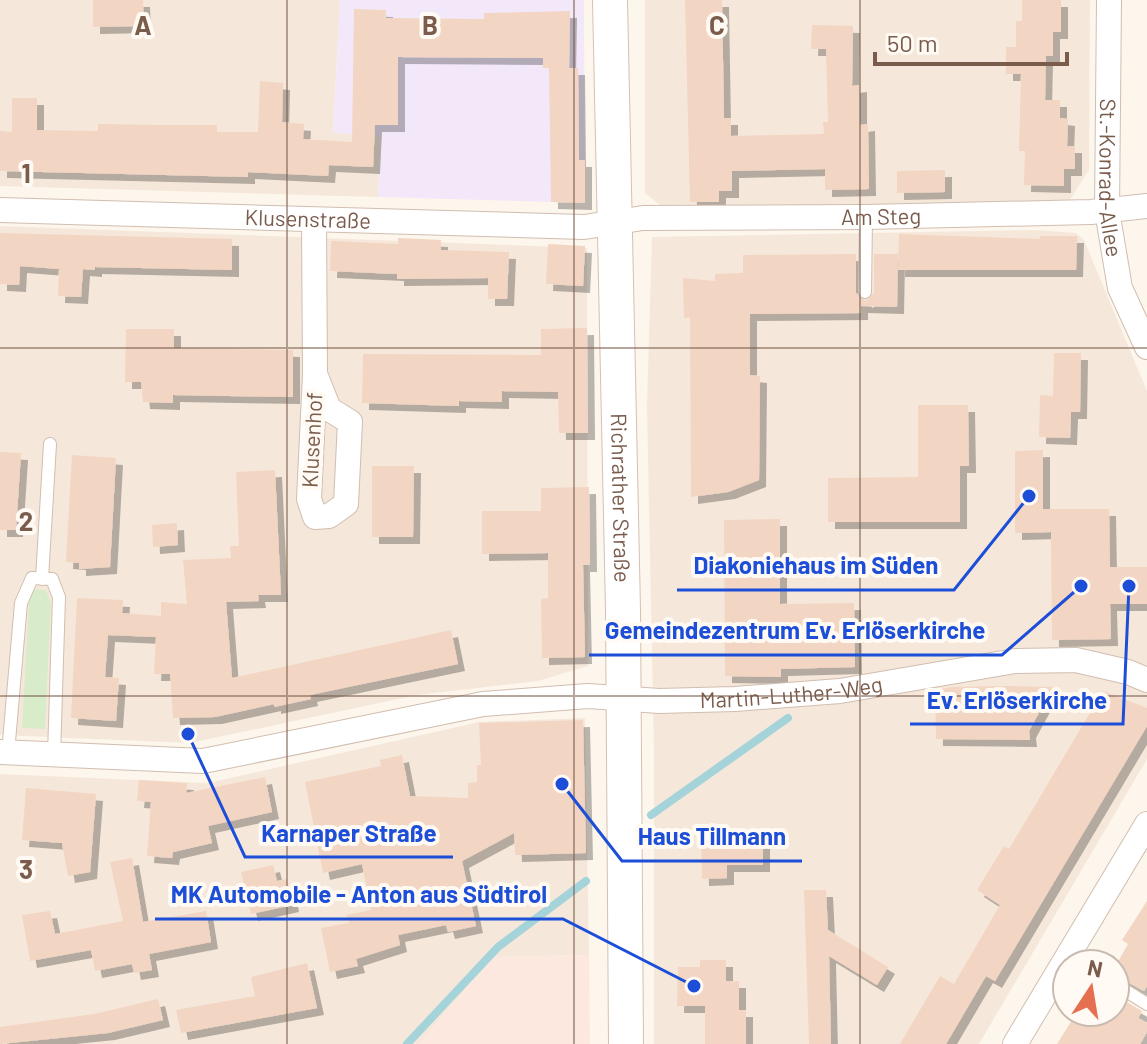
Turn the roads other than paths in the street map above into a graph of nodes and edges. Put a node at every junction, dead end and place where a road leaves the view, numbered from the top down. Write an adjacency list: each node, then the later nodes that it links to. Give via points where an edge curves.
1 (610, 0): 8 (main road, Richrather Straße)
2 (1109, 0): 5 (street, St.-Konrad-Allee)
3 (1147, 206): 5 (street, Am Steg)
4 (0, 210): 7 (street, Klusenstraße)
5 (1107, 211): 6 (street, Am Steg); 10 (street, St.-Konrad-Allee, via 1120,288)
6 (866, 217): 8 (street, Am Steg, via 643,218); 9 (lane)
7 (314, 222): 8 (street, Klusenstraße, via 584,227); 11 (street, Klusenhof)
8 (614, 223): 15 (main road, Richrather Straße)
9 (865, 292)
10 (1147, 347)
11 (315, 374): 11 (street, Klusenhof, via 309,499 315,517 329,516 346,504 350,422 329,409)
12 (50, 444): 13 (lane)
13 (42, 579): 16 (lane, via 32,578 21,603); 17 (lane, via 52,579 59,597)
14 (1147, 680): 15 (street, Martin-Luther-Weg, via 1076,660 1015,661 840,691 735,699)
15 (622, 698): 17 (street, Martin-Luther-Weg, via 483,704 203,761); 21 (main road, Richrather Straße)
16 (4, 752): 17 (street, Martin-Luther-Weg)
17 (54, 755)
18 (1147, 824): 19 (street)
19 (1079, 948)
20 (1051, 992): 22 (street)
21 (626, 1044)
22 (1015, 1044)

